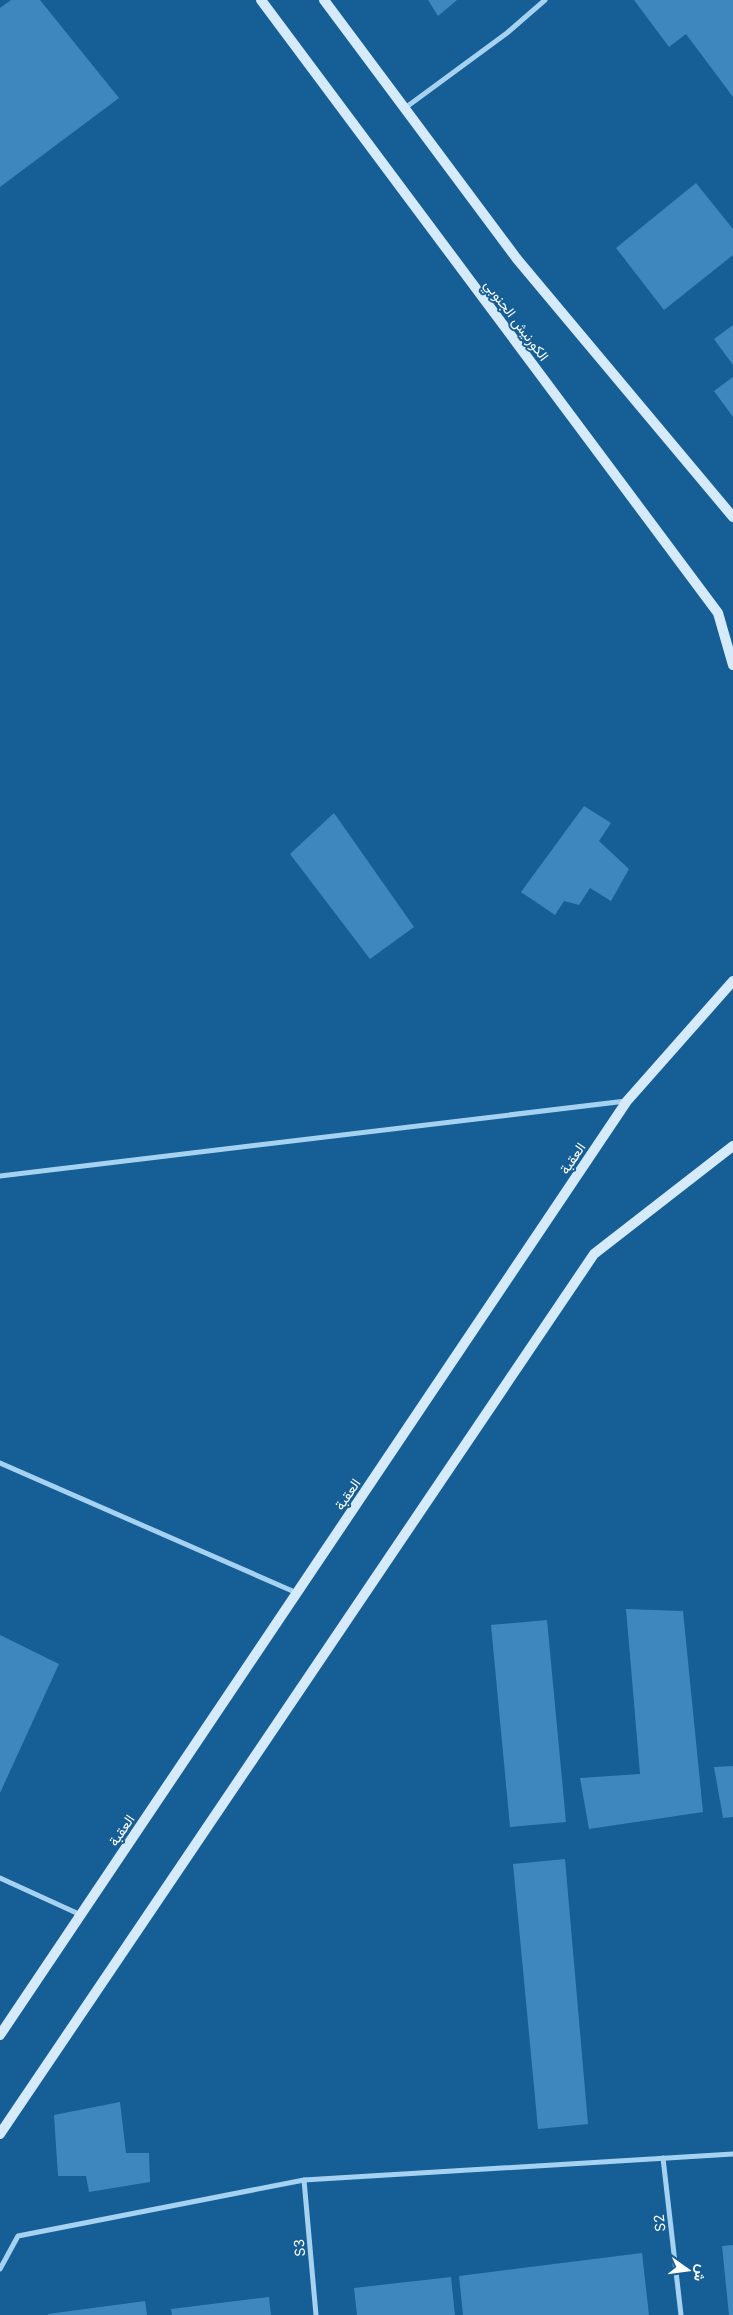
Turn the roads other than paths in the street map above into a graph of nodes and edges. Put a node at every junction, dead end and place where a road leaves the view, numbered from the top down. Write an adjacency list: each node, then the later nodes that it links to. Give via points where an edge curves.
1 (261, 0): 6 (main road, الكورنيش الجنوبي, via 718,612)
2 (324, 0): 4 (main road)
3 (545, 0): 4 (street, via 507,33)
4 (405, 108): 5 (main road, via 517,258)
5 (733, 517)
6 (733, 665)
7 (733, 981): 8 (main road, العقبة)
8 (627, 1101): 10 (street); 12 (main road, العقبة)
9 (733, 1146): 16 (main road, via 594,1254)
10 (0, 1176)
11 (0, 1463): 12 (street)
12 (297, 1593): 14 (main road, العقبة)
13 (0, 1878): 14 (street)
14 (81, 1915): 15 (main road, العقبة)
15 (0, 2035)
16 (0, 2134)
17 (733, 2154): 18 (street)
18 (663, 2158): 19 (street); 22 (street, S2)
19 (304, 2180): 20 (street, via 18,2236); 21 (street, S3)
20 (0, 2269)
21 (316, 2315)
22 (681, 2315)

